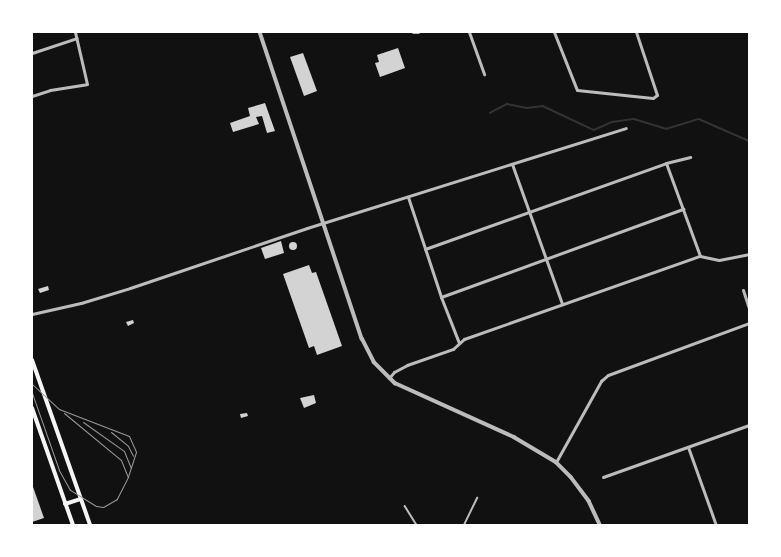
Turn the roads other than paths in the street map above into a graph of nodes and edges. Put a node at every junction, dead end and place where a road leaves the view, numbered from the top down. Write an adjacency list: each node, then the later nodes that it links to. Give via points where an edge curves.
1 (75, 32): 8 (street)
2 (260, 32): 19 (street)
3 (413, 32): 4 (street)
4 (418, 32)
5 (469, 32): 10 (street)
6 (554, 32): 7 (street, via 577,90 652,98 657,95)
7 (636, 32)
8 (77, 38): 9 (street); 11 (street, via 87,84 50,90)
9 (32, 53)
10 (484, 74)
11 (32, 96)
12 (626, 128): 15 (street)
13 (690, 157): 14 (street)
14 (666, 163): 17 (street); 18 (street)
15 (512, 164): 16 (street); 18 (street)
16 (408, 197): 19 (street); 20 (street)
17 (683, 209): 22 (street); 23 (street)
18 (529, 212): 20 (street); 23 (street)
19 (323, 222): 28 (street, via 123,290); 32 (street, via 364,344 374,362)
20 (425, 249): 25 (street)
21 (749, 254): 22 (street, via 719,260)
22 (700, 256): 26 (street)
23 (546, 259): 25 (street); 26 (street)
24 (743, 290): 27 (street)
25 (441, 297): 30 (street)
26 (562, 304): 30 (street)
27 (749, 308)
28 (32, 314)
29 (749, 323): 36 (street, via 608,375 601,381)
30 (459, 343): 32 (street, via 453,349 398,369)
31 (32, 360): 39 (main road)
32 (388, 378): 36 (street, via 405,389 514,437)
33 (32, 408): 40 (main road)
34 (749, 425): 35 (street)
35 (688, 446): 37 (street); 47 (street)
36 (556, 462): 46 (street, via 589,501)
37 (603, 477)
38 (477, 498): 45 (lane)
39 (80, 499): 40 (main road); 43 (main road)
40 (65, 504): 42 (main road)
41 (405, 506): 44 (lane, via 410,518)
42 (73, 525)
43 (90, 525)
44 (417, 525)
45 (464, 525)
46 (600, 525)
47 (716, 525)

